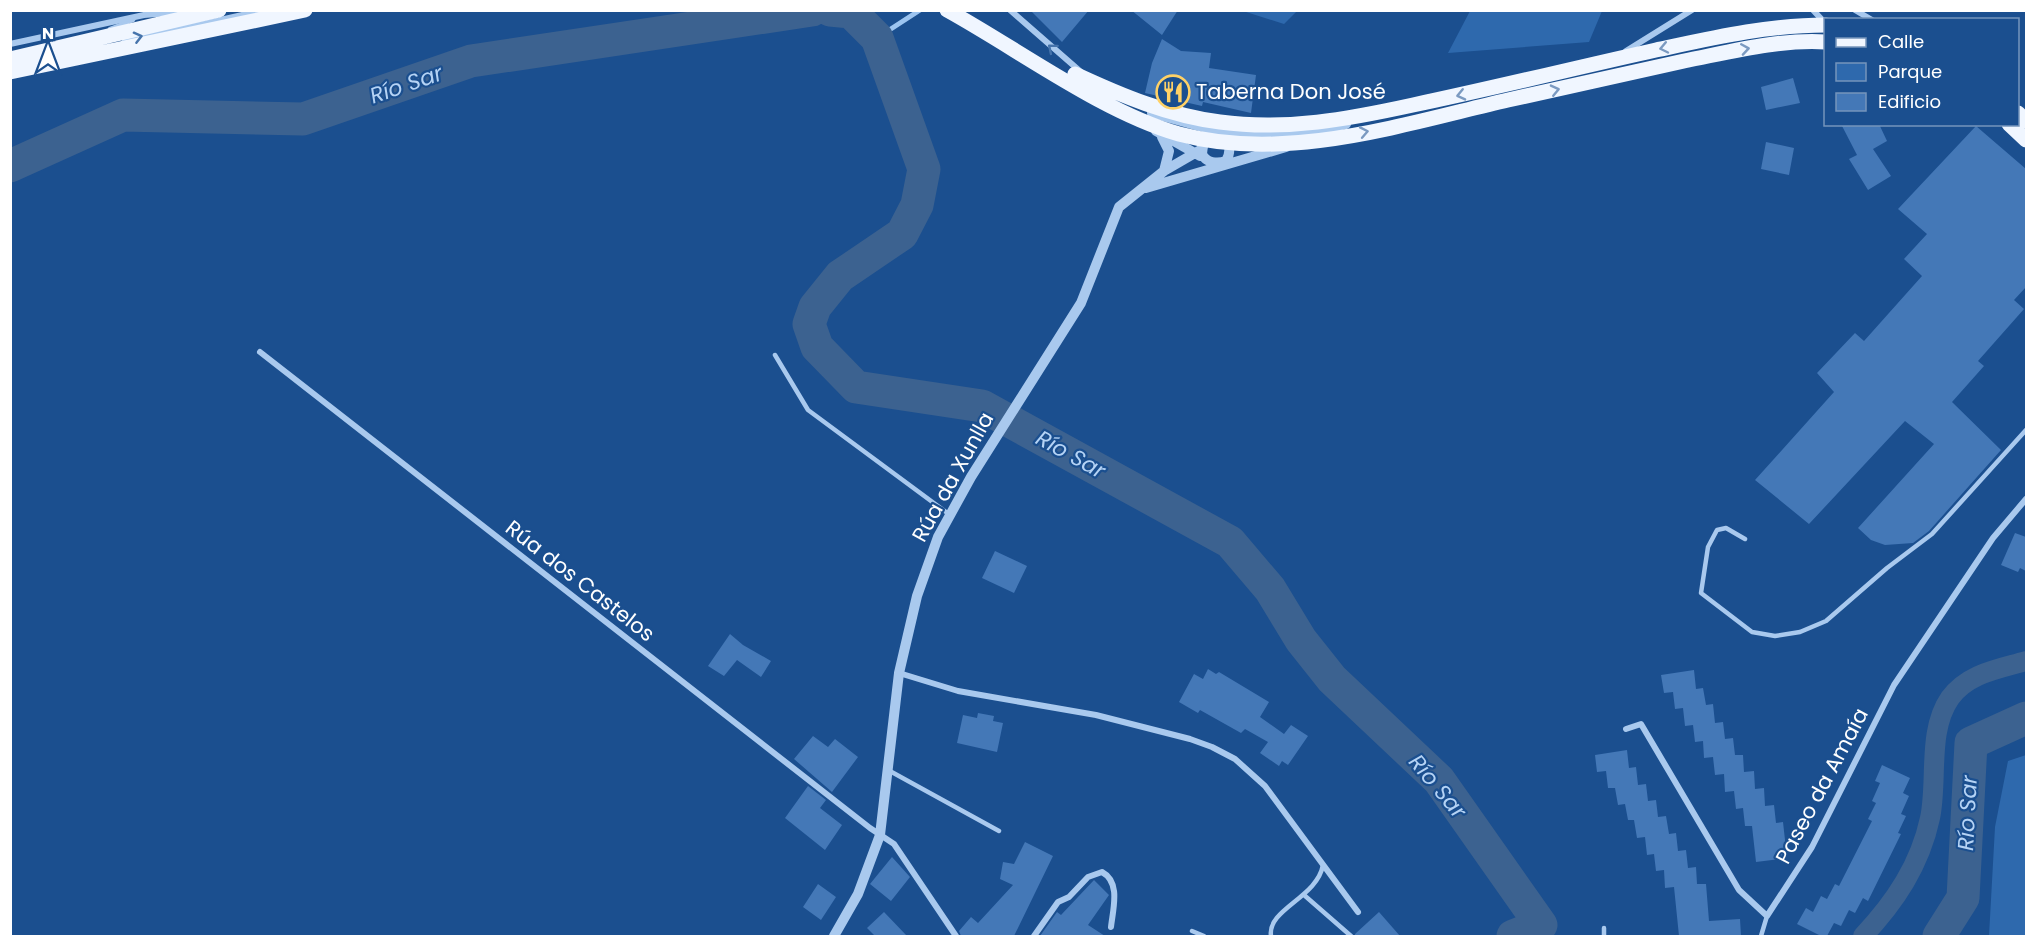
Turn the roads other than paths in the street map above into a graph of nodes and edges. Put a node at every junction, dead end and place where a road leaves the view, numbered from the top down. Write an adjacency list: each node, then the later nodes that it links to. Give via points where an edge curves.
1 (167, 10): 11 (lane)
2 (200, 10): 11 (street)
3 (219, 10): 18 (main road)
4 (261, 10): 18 (lane, one-way to 4)
5 (305, 10): 18 (main road)
6 (947, 10): 15 (main road)
7 (1010, 10): 22 (street, one-way to 7)
8 (1692, 10): 20 (street)
9 (1813, 10): 13 (street)
10 (1855, 10): 12 (street)
11 (144, 15): 17 (street); 18 (lane)
12 (1869, 18)
13 (1824, 22)
14 (1824, 24): 20 (main road, one-way to 20, via 1762,28)
15 (996, 37): 22 (main road); 25 (main road)
16 (1824, 42): 28 (main road, one-way to 16, via 1723,53 1787,43)
17 (10, 44)
18 (62, 54): 19 (main road); 21 (main road)
19 (10, 59)
20 (1607, 61): 24 (main road, one-way to 24)
21 (10, 72)
22 (1095, 84): 23 (main road)
23 (1113, 91): 24 (main road, via 1186,116 1239,124 1312,123); 30 (street)
24 (1390, 110): 30 (street, via 1312,132 1246,134)
25 (1130, 115): 27 (street); 30 (main road)
26 (2011, 126): 29 (main road)
27 (1155, 130): 30 (street); 33 (street, via 1168,147 1169,160)
28 (1312, 140): 30 (main road); 31 (street, Rúa da Xunlla)
29 (2026, 140)
30 (1209, 149): 31 (street, Rúa da Xunlla); 32 (street, Rúa da Xunlla); 32 (street, via 1229,154); 33 (street, Rúa da Xunlla); 34 (street, Rúa da Xunlla)
31 (1254, 157): 32 (street, Rúa da Xunlla)
32 (1226, 161)
33 (1164, 171): 34 (street, Rúa da Xunlla)
34 (1142, 189): 39 (street, Rúa da Xunlla, via 1114,214 1087,291)
35 (260, 352): 45 (street, Rúa dos Castelos)
36 (775, 355): 39 (lane, via 808,410)
37 (2026, 430): 40 (lane, via 1932,534 1826,621 1800,632 1775,636 1752,632 1701,593 1708,547 1717,530 1726,528)
38 (2025, 502): 49 (street, Paseo da Amaía, via 1993,538 1894,685 1812,847)
39 (950, 515): 41 (street, Rúa da Xunlla, via 923,576)
40 (1745, 539)
41 (899, 673): 43 (street, Rúa da Xunlla); 46 (street, via 958,691 1096,715 1212,747 1235,759 1265,786)
42 (1626, 729): 49 (street, via 1641,724 1739,890)
43 (888, 770): 44 (lane); 45 (street, Rúa da Xunlla)
44 (999, 831)
45 (880, 835): 53 (street, Rúa da Xunlla, via 858,894); 54 (street, via 904,856)
46 (1323, 865): 47 (lane, via 1321,876); 48 (street)
47 (1304, 895): 57 (lane, via 1272,925); 58 (lane)
48 (1358, 912)
49 (1767, 915): 60 (lane)
50 (1112, 927): 55 (street, via 1113,885 1102,872 1088,877 1069,897 1058,902)
51 (1604, 928): 59 (lane)
52 (1192, 931): 56 (lane)
53 (834, 936)
54 (956, 936)
55 (1034, 936)
56 (1204, 936)
57 (1271, 936)
58 (1351, 936)
59 (1605, 936)
60 (1761, 936)

